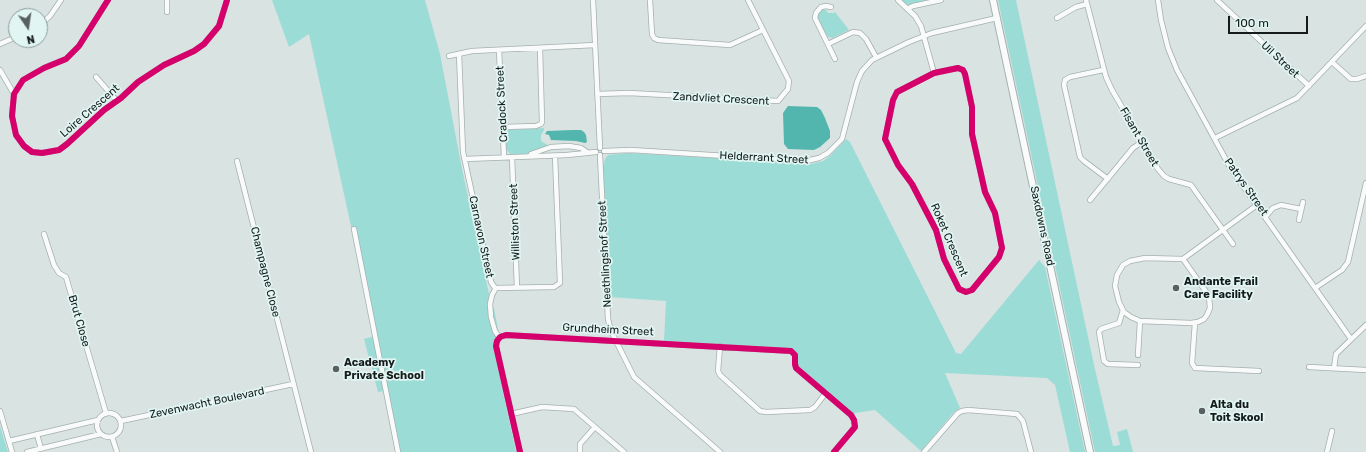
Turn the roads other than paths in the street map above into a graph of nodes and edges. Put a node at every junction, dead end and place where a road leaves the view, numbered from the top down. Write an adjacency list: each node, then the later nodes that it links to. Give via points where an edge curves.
1 (61, 0): 18 (street)
2 (108, 0): 39 (street, via 79,46 66,59 23,80)
3 (167, 0): 17 (street)
4 (227, 0): 41 (street, Loire Crescent, via 218,26 204,44 153,71)
5 (593, 0): 25 (street, Neethlingshof Street)
6 (650, 0): 22 (street, via 652,34 660,41 730,45)
7 (748, 0): 22 (street, Zandvliet Crescent)
8 (898, 0): 16 (street)
9 (941, 0): 13 (street)
10 (993, 0): 19 (street, Saxdowns Road)
11 (1158, 0): 43 (street, Patrys Street, via 1168,48 1177,70)
12 (1217, 0): 38 (street, Uil Street)
13 (932, 1): 16 (street)
14 (1087, 2): 20 (street); 34 (street, Fisant Street)
15 (831, 7): 24 (street, via 821,7 815,16)
16 (907, 9): 23 (street, via 918,20)
17 (167, 12)
18 (48, 18)
19 (997, 18): 23 (street, Helderrant Street); 111 (street, Saxdowns Road)
20 (1057, 18)
21 (1366, 26): 32 (street)
22 (763, 30): 40 (street, Zandvliet Crescent, via 789,83 788,89 778,101 629,93)
23 (924, 36): 30 (street, Helderrant Street); 35 (street)
24 (828, 44): 30 (street, via 853,32 860,33); 31 (street)
25 (595, 45): 26 (street); 40 (street, Neethlingshof Street)
26 (540, 48): 27 (street); 42 (street, via 542,122 538,126)
27 (499, 50): 28 (street); 42 (street, Cradock Street)
28 (459, 54): 29 (street); 53 (street, Carnavon Street)
29 (449, 56)
30 (876, 57): 47 (street, Helderrant Street, via 859,76 842,139 819,158 806,161 631,150)
31 (835, 59)
32 (1332, 62): 36 (street, via 1351,79); 38 (street)
33 (0, 70): 39 (street)
34 (1103, 70): 44 (street, Fisant Street); 55 (street, via 1070,77 1065,80 1064,85 1080,155)
35 (934, 73): 35 (street, Roket Crescent, via 900,89 895,94 886,139 898,165 912,184 936,230 944,259 960,289 968,292 999,256 1002,246 995,213 985,192 972,134 972,108 964,72 958,68)
36 (1366, 76)
37 (96, 77): 41 (street)
38 (1309, 86): 43 (street, via 1290,102)
39 (14, 94): 41 (street, Loire Crescent, via 12,116 16,135 32,152 42,153 59,150)
40 (597, 94): 47 (street, Neethlingshof Street)
41 (117, 100)
42 (503, 127): 51 (street, Cradock Street)
43 (1215, 138): 59 (street, Patrys Street, via 1231,169)
44 (1142, 142): 55 (street, via 1133,148); 64 (street, Fisant Street, via 1160,173 1169,179 1191,185)
45 (576, 146): 46 (street); 48 (street); 49 (street, via 551,147)
46 (587, 152): 47 (street, Helderrant Street); 48 (street, Helderrant Street)
47 (600, 152): 77 (street, Neethlingshof Street, via 608,319)
48 (576, 154): 50 (street, Helderrant Street)
49 (527, 156): 50 (street, Helderrant Street); 52 (street)
50 (555, 156): 69 (street, Carnavon Street, via 561,281 554,287)
51 (504, 157): 52 (street); 53 (street)
52 (512, 157): 69 (street, Williston Street)
53 (464, 159): 68 (street, Carnavon Street, via 491,282)
54 (237, 161): 85 (street, Champagne Close)
55 (1108, 179): 57 (street)
56 (1366, 183): 70 (street, via 1348,262 1342,270)
57 (1090, 200)
58 (1303, 202): 60 (street)
59 (1257, 205): 61 (street, Patrys Street); 64 (street)
60 (1301, 209): 61 (street, via 1281,205 1273,208); 62 (street)
61 (1266, 216): 70 (street, Patrys Street)
62 (1299, 220)
63 (354, 229): 103 (street)
64 (1223, 230): 66 (street, Fisant Street); 67 (street)
65 (44, 234): 88 (street, Brut Close, via 54,265 59,273 66,277)
66 (1233, 244)
67 (1184, 259): 71 (street, via 1145,258 1123,265 1117,274 1116,286); 73 (street, via 1211,300 1207,315)
68 (496, 288): 69 (street, Carnavon Street); 75 (street, via 490,304 491,317 495,331)
69 (517, 288)
70 (1316, 288): 76 (street, Patrys Street)
71 (1123, 310): 72 (street); 80 (street, via 1119,323 1099,332 1104,361 1108,364)
72 (1140, 321): 73 (street); 79 (street)
73 (1195, 323): 84 (street, via 1192,363 1195,368)
74 (1366, 325): 76 (street)
75 (500, 337): 77 (street, Grundheim Street, via 506,335); 89 (street, via 496,346)
76 (1351, 339): 82 (street, via 1336,354)
77 (616, 341): 78 (street, Grundheim Street); 107 (street, Neethlingshof Street, via 634,377)
78 (720, 346): 86 (street, Grundheim Street, via 789,350 794,353 796,368); 86 (street, via 718,371 721,377 760,411 810,410)
79 (1138, 355)
80 (1138, 365)
81 (1309, 367): 82 (street)
82 (1334, 368): 83 (street)
83 (1366, 370)
84 (1259, 371)
85 (293, 384): 91 (street, Zevenwacht Boulevard); 102 (street, Champagne Close)
86 (825, 394): 108 (street, via 851,415 855,422 853,430)
87 (0, 411): 97 (street)
88 (106, 413): 90 (street); 91 (street, via 116,415)
89 (511, 414): 92 (street, via 542,407 572,408); 104 (street)
90 (98, 420): 94 (street); 95 (street, via 97,428)
91 (121, 421): 96 (street, via 121,429)
92 (595, 427): 105 (street, via 580,444); 106 (street)
93 (1332, 431): 112 (street)
94 (37, 434): 97 (street); 98 (street)
95 (101, 434): 96 (street, via 108,438); 98 (street)
96 (112, 437): 101 (street)
97 (9, 441): 99 (street)
98 (41, 449): 100 (street)
99 (12, 452)
100 (28, 452)
101 (117, 452)
102 (311, 452)
103 (398, 452)
104 (520, 452)
105 (580, 452)
106 (624, 452)
107 (720, 452)
108 (834, 452)
109 (924, 452): 110 (street, via 958,413 968,410 1017,414 1022,418)
110 (1031, 452)
111 (1090, 452)
112 (1327, 452)

